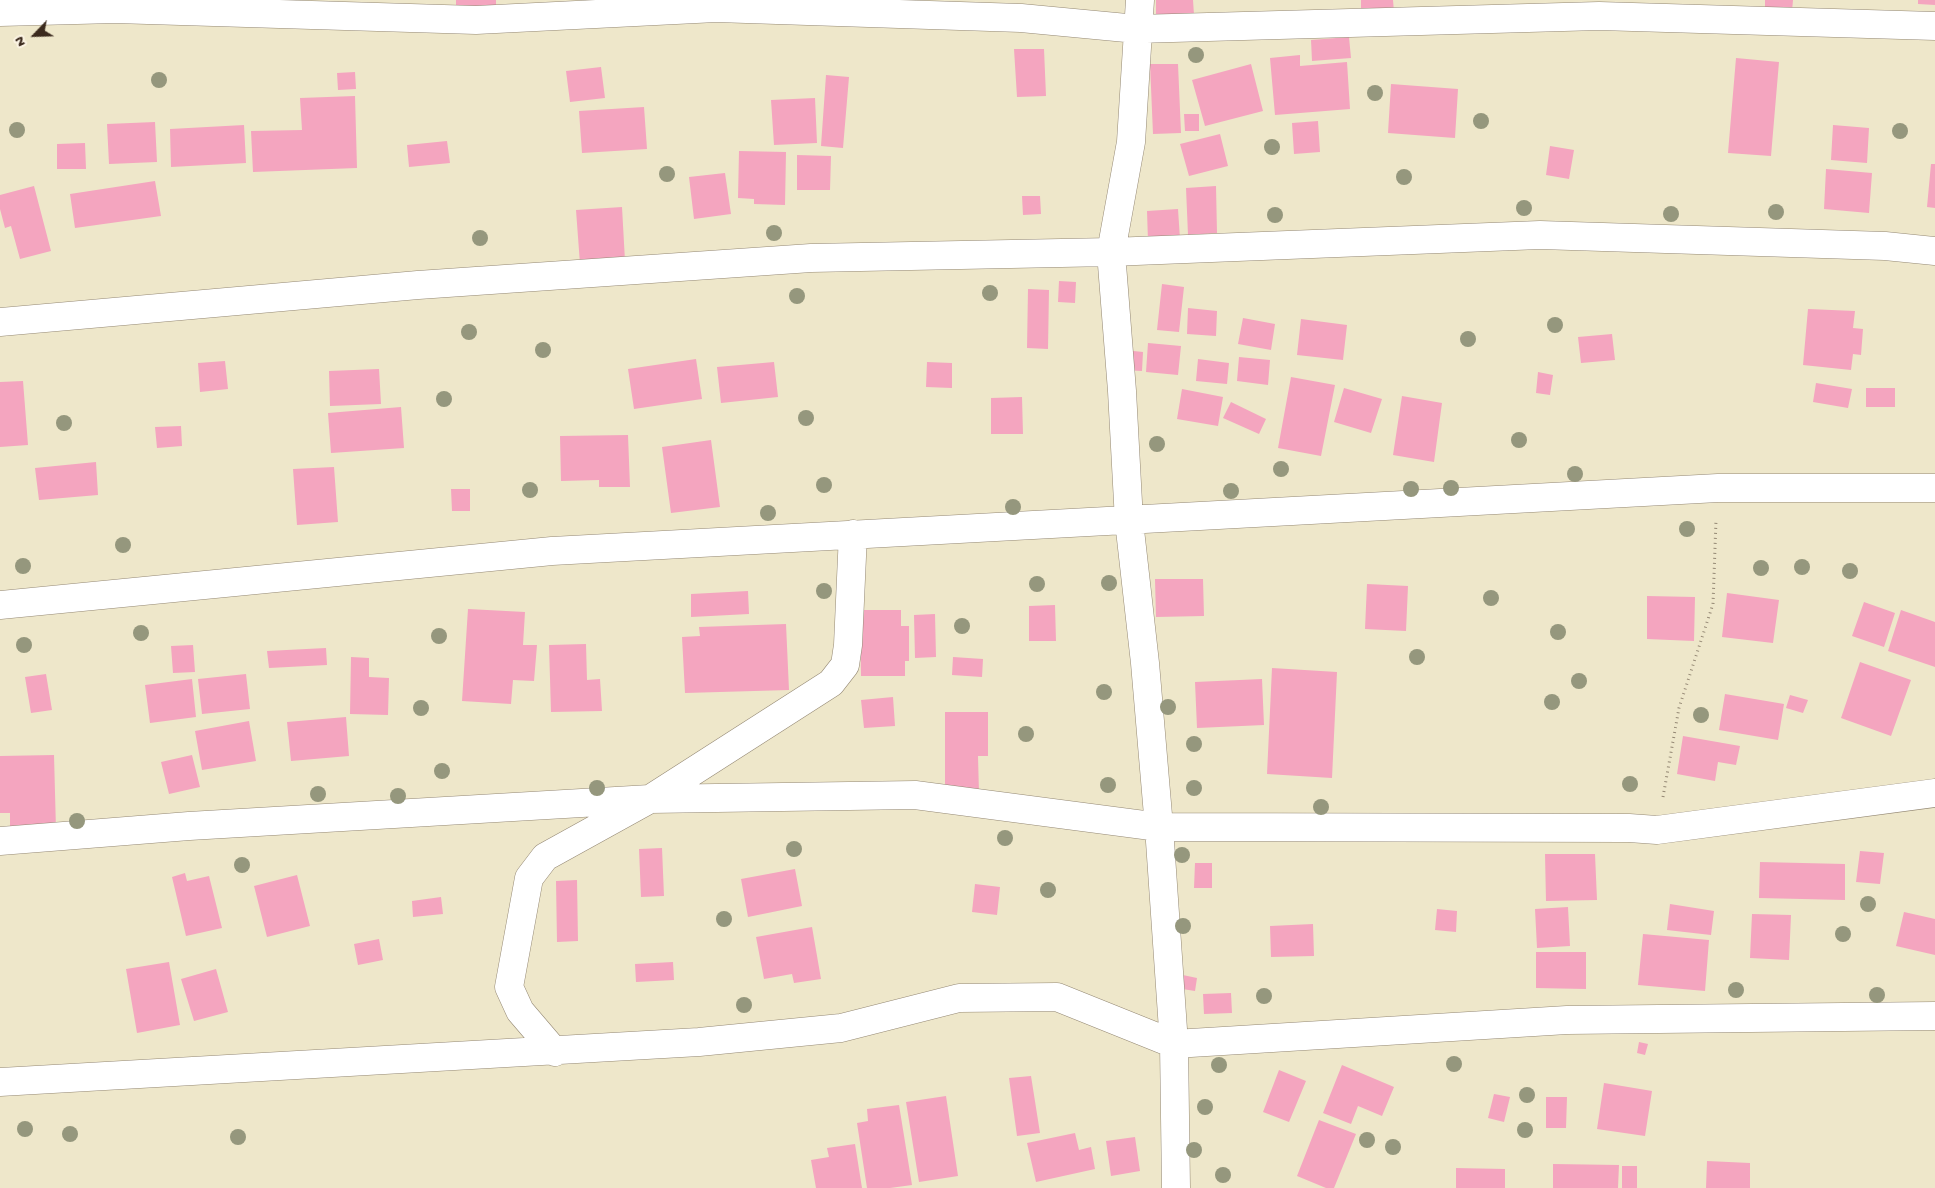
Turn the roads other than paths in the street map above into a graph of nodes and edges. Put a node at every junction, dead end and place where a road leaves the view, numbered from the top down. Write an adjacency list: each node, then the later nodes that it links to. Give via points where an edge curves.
1 (1140, 0): 4 (street)
2 (0, 12): 4 (street, via 115,9 476,20 716,8 1022,18)
3 (1935, 26): 4 (street, via 1599,16)
4 (1137, 29): 6 (street, via 1131,142)
5 (1935, 251): 6 (street, via 1885,246 1540,235)
6 (1111, 252): 7 (street, via 810,258 418,285); 9 (street)
7 (0, 322)
8 (1935, 488): 9 (street, via 1718,488)
9 (1129, 521): 10 (street); 14 (street)
10 (854, 534): 11 (street, via 552,551); 13 (street, via 845,665 831,683)
11 (0, 605)
12 (1935, 793): 14 (street, via 1657,830)
13 (650, 799): 14 (street, via 914,795); 15 (street, via 189,826); 18 (street, via 545,857 529,878 509,987 520,1011)
14 (1159, 827): 17 (street)
15 (0, 841)
16 (1935, 1016): 17 (street, via 1566,1020)
17 (1174, 1044): 18 (street, via 1057,997 959,998 841,1028); 20 (street)
18 (555, 1052): 19 (street)
19 (0, 1082)
20 (1176, 1188)

